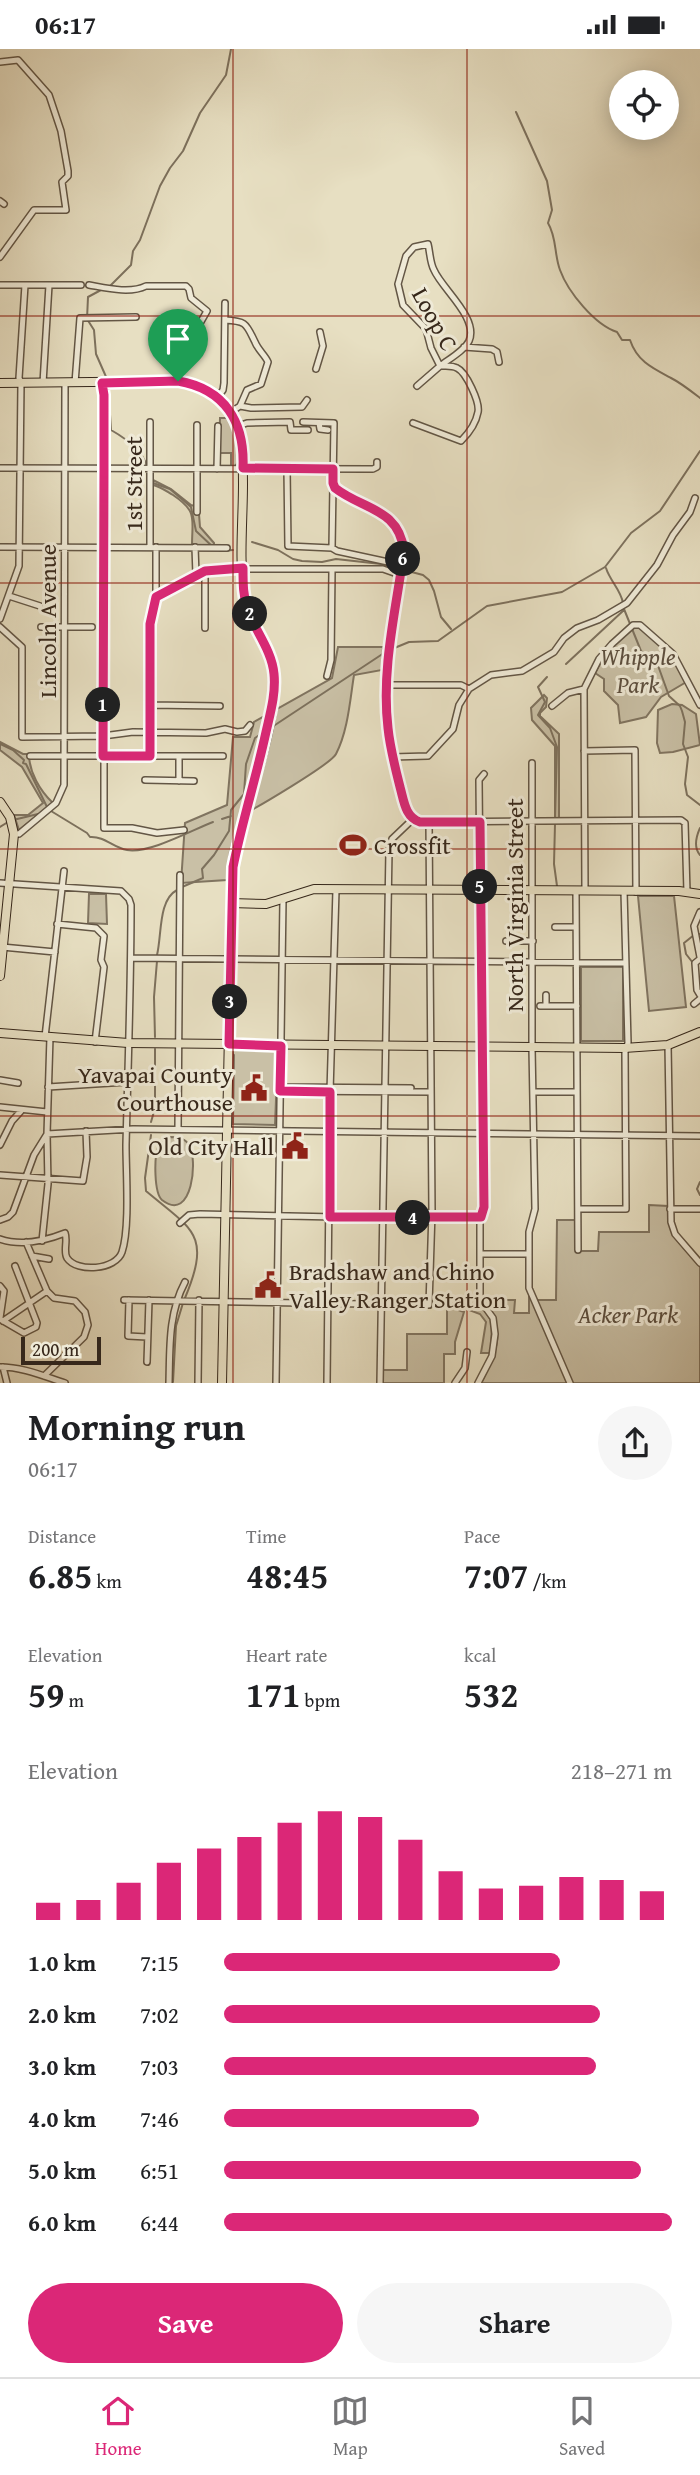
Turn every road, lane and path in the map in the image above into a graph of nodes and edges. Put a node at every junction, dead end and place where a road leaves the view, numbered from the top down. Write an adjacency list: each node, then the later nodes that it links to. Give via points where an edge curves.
1 (0, 62): 2 (street, via 18,60 49,95 68,176 62,182 66,210 34,210)
2 (0, 257)
3 (0, 285): 4 (street)
4 (24, 285): 5 (street); 14 (street)
5 (49, 285): 15 (street); 16 (street, via 115,289 186,286 191,298 207,311 187,338)
6 (225, 303): 8 (street)
7 (136, 317): 19 (street, via 80,318)
8 (225, 320): 22 (street, via 225,383); 24 (street, via 248,327 268,362 261,384 247,390)
9 (320, 332): 13 (street, via 323,346)
10 (464, 347): 11 (street, via 492,349); 12 (street, Loop C); 12 (street, Loop C, via 470,333 465,314 433,270 428,244 414,247 406,256 399,294 403,305 426,329)
11 (499, 362)
12 (440, 366): 21 (street); 28 (street, via 455,367 463,374 478,404 476,420 461,441)
13 (316, 369)
14 (20, 380): 15 (main road); 17 (main road); 36 (street)
15 (43, 380): 18 (main road)
16 (178, 381): 20 (main road); 22 (main road, via 200,386)
17 (0, 383)
18 (65, 383): 19 (main road); 37 (street, Lincoln Avenue)
19 (75, 383): 20 (main road)
20 (102, 383): 40 (street)
21 (416, 386)
22 (217, 398): 25 (main road)
23 (307, 400): 24 (street, via 302,407)
24 (240, 405): 25 (street)
25 (231, 412): 31 (main road)
26 (150, 422): 38 (street, 1st Street)
27 (303, 422): 32 (street)
28 (413, 423)
29 (197, 425): 41 (street)
30 (218, 426): 42 (street)
31 (238, 426): 32 (street, via 290,422 291,430); 39 (main road)
32 (320, 426): 33 (street); 44 (street, via 334,423)
33 (328, 430)
34 (377, 462): 44 (street, via 373,469)
35 (0, 468): 36 (street)
36 (21, 468): 37 (street); 49 (street)
37 (66, 468): 40 (street); 50 (street, Lincoln Avenue)
38 (148, 468): 40 (street); 41 (street); 52 (street, 1st Street)
39 (243, 468): 42 (street); 43 (street); 56 (main road)
40 (104, 469): 51 (street)
41 (196, 469): 42 (street); 47 (street)
42 (217, 469)
43 (287, 469): 44 (street); 55 (street, via 287,543 290,547)
44 (333, 469): 45 (street)
45 (333, 483): 55 (street); 58 (street, via 394,524 403,543)
46 (695, 498): 72 (street, via 657,565 627,603 577,628 554,652 522,671 491,675)
47 (197, 512)
48 (0, 547): 49 (street)
49 (19, 547): 50 (street); 61 (street, via 19,569)
50 (65, 547): 51 (street); 67 (street, Lincoln Avenue)
51 (104, 547): 52 (street); 81 (street)
52 (153, 547): 53 (street); 62 (street, 1st Street)
53 (195, 547): 54 (street); 60 (street)
54 (227, 548)
55 (332, 548): 58 (street)
56 (243, 568): 57 (street); 59 (street); 120 (main road, via 248,610 273,664 275,689 233,867)
57 (332, 569): 58 (street); 70 (street)
58 (401, 569): 71 (street)
59 (205, 571): 60 (street); 69 (street)
60 (196, 575): 62 (street)
61 (9, 596): 63 (street); 64 (street)
62 (156, 597): 74 (street, 1st Street, via 150,624)
63 (40, 606)
64 (0, 619)
65 (0, 627): 80 (street, via 22,647 22,737)
66 (41, 627): 67 (street)
67 (65, 627): 68 (street); 80 (street, Lincoln Avenue)
68 (92, 627)
69 (205, 628)
70 (327, 676)
71 (386, 685): 72 (street, via 461,685); 89 (street)
72 (469, 689): 89 (street, via 453,729 433,752 423,757)
73 (584, 689): 75 (street, via 599,659 637,624 673,654); 77 (street, via 568,693); 82 (street)
74 (150, 705): 76 (street); 79 (street, 1st Street)
75 (700, 705)
76 (220, 706)
77 (552, 706)
78 (250, 725): 79 (street, via 237,732)
79 (150, 732): 81 (street); 86 (street, 1st Street)
80 (64, 736): 81 (street); 84 (street, Lincoln Avenue)
81 (103, 736): 85 (street)
82 (584, 751): 98 (street); 99 (street, via 635,750)
83 (30, 756): 84 (street)
84 (65, 756): 85 (street); 103 (street, Lincoln Avenue, via 60,797)
85 (103, 756): 86 (street); 102 (street, via 104,828 157,833)
86 (150, 756): 87 (street)
87 (179, 756): 88 (street); 93 (street)
88 (223, 756)
89 (392, 757): 96 (street)
90 (532, 763): 97 (street, North Virginia Street)
91 (484, 775): 101 (street, via 479,780)
92 (145, 780): 93 (street)
93 (179, 781): 94 (street)
94 (194, 781)
95 (0, 802): 103 (main road)
96 (413, 819): 100 (street); 110 (street, via 389,846)
97 (531, 821): 98 (street); 101 (street); 113 (street, North Virginia Street)
98 (584, 821): 99 (street); 116 (street)
99 (635, 821): 115 (street); 117 (street, via 685,823)
100 (429, 822): 101 (street); 111 (street)
101 (480, 822): 112 (street)
102 (184, 830)
103 (14, 834): 107 (main road)
104 (64, 871): 108 (street)
105 (180, 875): 130 (street)
106 (0, 883): 107 (street)
107 (10, 883): 108 (street); 127 (main road)
108 (62, 886): 122 (street); 129 (street, via 121,891 129,899)
109 (336, 890): 110 (main road); 119 (main road, via 309,890); 134 (street)
110 (387, 891): 111 (main road); 135 (street)
111 (429, 891): 112 (main road); 136 (street)
112 (480, 891): 113 (main road); 137 (street)
113 (532, 891): 116 (main road); 126 (street, North Virginia Street)
114 (624, 891): 115 (main road); 116 (main road); 140 (street)
115 (636, 891): 117 (main road)
116 (580, 892): 124 (street)
117 (687, 892): 118 (main road)
118 (700, 894)
119 (279, 901): 120 (main road); 133 (street)
120 (232, 903): 132 (main road)
121 (700, 912): 131 (street, via 694,926)
122 (57, 924): 128 (street); 149 (street, via 96,928 104,936)
123 (555, 927): 124 (street)
124 (576, 927): 139 (street)
125 (506, 941): 126 (street)
126 (533, 941): 138 (street, North Virginia Street)
127 (2, 947): 128 (street); 141 (main road)
128 (55, 952): 148 (street)
129 (131, 958): 130 (street); 150 (street)
130 (179, 958): 132 (street); 151 (street)
131 (700, 958): 143 (street, via 695,963)
132 (231, 960): 133 (street); 152 (main road)
133 (282, 960): 134 (street); 154 (street)
134 (334, 961): 135 (street); 155 (street)
135 (386, 962): 136 (street); 156 (street)
136 (430, 963): 137 (street); 157 (street)
137 (482, 963): 138 (street); 158 (street)
138 (533, 963): 139 (street); 159 (street, North Virginia Street)
139 (576, 963): 140 (street); 145 (street)
140 (625, 963): 161 (street)
141 (0, 976)
142 (546, 995): 145 (street, via 543,1006)
143 (700, 997): 144 (street)
144 (694, 1004)
145 (577, 1006): 160 (street)
146 (700, 1032): 153 (main road)
147 (0, 1033): 148 (main road)
148 (48, 1037): 149 (main road); 165 (street)
149 (95, 1042): 150 (main road)
150 (128, 1043): 151 (main road); 163 (street)
151 (178, 1043): 152 (main road); 176 (street)
152 (229, 1044): 154 (main road); 177 (main road)
153 (668, 1045): 161 (main road); 187 (street)
154 (281, 1046): 155 (main road); 166 (street)
155 (333, 1046): 156 (main road); 167 (street)
156 (386, 1047): 157 (main road); 168 (street)
157 (430, 1048): 158 (main road); 169 (street)
158 (482, 1048): 159 (main road); 183 (street)
159 (532, 1048): 160 (main road); 170 (street, North Virginia Street)
160 (577, 1048): 161 (main road); 171 (street)
161 (626, 1048): 188 (street)
162 (0, 1080): 164 (street)
163 (127, 1082): 165 (street); 175 (street)
164 (18, 1083)
165 (48, 1087): 174 (street)
166 (280, 1089): 167 (street); 179 (street)
167 (330, 1089): 168 (street); 180 (street)
168 (385, 1090): 169 (street); 181 (street)
169 (431, 1090): 182 (street)
170 (534, 1092): 171 (street); 185 (street, North Virginia Street)
171 (578, 1092): 186 (street)
172 (0, 1107): 173 (street)
173 (21, 1111): 174 (street); 190 (street)
174 (47, 1112): 184 (street)
175 (127, 1129): 176 (street); 178 (street); 206 (street, via 120,1256 107,1265 81,1267 66,1257 65,1233)
176 (178, 1129): 177 (street)
177 (227, 1130): 179 (street); 197 (main road)
178 (86, 1131): 184 (street); 193 (street, via 83,1181)
179 (280, 1131): 180 (street); 198 (street)
180 (331, 1132): 181 (street); 199 (street)
181 (383, 1133): 182 (street); 201 (street)
182 (431, 1133): 183 (street); 202 (street)
183 (483, 1133): 185 (street); 200 (street)
184 (47, 1134): 192 (street); 193 (street)
185 (535, 1135): 186 (street); 210 (street, North Virginia Street, via 535,1209)
186 (577, 1135): 188 (street); 194 (street)
187 (669, 1135): 188 (street); 189 (street); 195 (street)
188 (625, 1136): 194 (street, via 626,1209)
189 (700, 1136)
190 (0, 1145)
191 (0, 1175): 192 (street)
192 (25, 1177): 193 (street); 203 (street, via 13,1212)
193 (47, 1179): 206 (street)
194 (578, 1209): 208 (street)
195 (670, 1209): 196 (street); 213 (street, via 675,1234)
196 (700, 1209)
197 (225, 1215): 198 (street); 204 (street, via 192,1214); 221 (main road)
198 (278, 1216): 199 (street); 222 (street)
199 (330, 1217): 201 (street); 223 (street)
200 (481, 1217): 202 (street); 209 (street)
201 (382, 1218): 202 (street); 225 (street)
202 (431, 1218): 225 (street, via 429,1305)
203 (1, 1220)
204 (180, 1223)
205 (0, 1238): 207 (street)
206 (42, 1241): 207 (street)
207 (26, 1242): 211 (street)
208 (578, 1250)
209 (480, 1254): 210 (street); 243 (street, via 480,1300 492,1315 495,1330 492,1356)
210 (529, 1254): 244 (street, North Virginia Street, via 529,1289)
211 (32, 1256): 212 (street); 217 (street)
212 (48, 1259)
213 (700, 1263)
214 (16, 1267): 224 (street)
215 (185, 1282): 218 (street)
216 (0, 1286): 226 (street, via 4,1291)
217 (47, 1291): 224 (street); 232 (street, via 54,1298 75,1301 85,1312 88,1325 84,1337)
218 (178, 1299): 219 (street); 220 (street); 236 (street, via 171,1326)
219 (149, 1300): 227 (street); 227 (street, via 126,1300 128,1336)
220 (199, 1300): 221 (street); 237 (street)
221 (224, 1301): 222 (street); 238 (main road)
222 (277, 1302): 223 (street); 239 (street)
223 (328, 1302): 225 (street); 240 (street)
224 (30, 1304): 226 (street); 226 (street, via 37,1323 30,1331 24,1333)
225 (380, 1304): 241 (street)
226 (0, 1320)
227 (148, 1337): 229 (street)
228 (467, 1352): 242 (street, via 465,1368)
229 (147, 1362)
230 (2, 1367): 231 (street); 233 (street)
231 (34, 1375): 232 (street); 234 (street)
232 (44, 1376): 235 (street)
233 (7, 1383)
234 (36, 1383)
235 (65, 1383)
236 (169, 1383)
237 (198, 1383)
238 (222, 1383)
239 (276, 1383)
240 (327, 1383)
241 (380, 1383)
242 (455, 1383)
243 (478, 1383)
244 (570, 1383)

